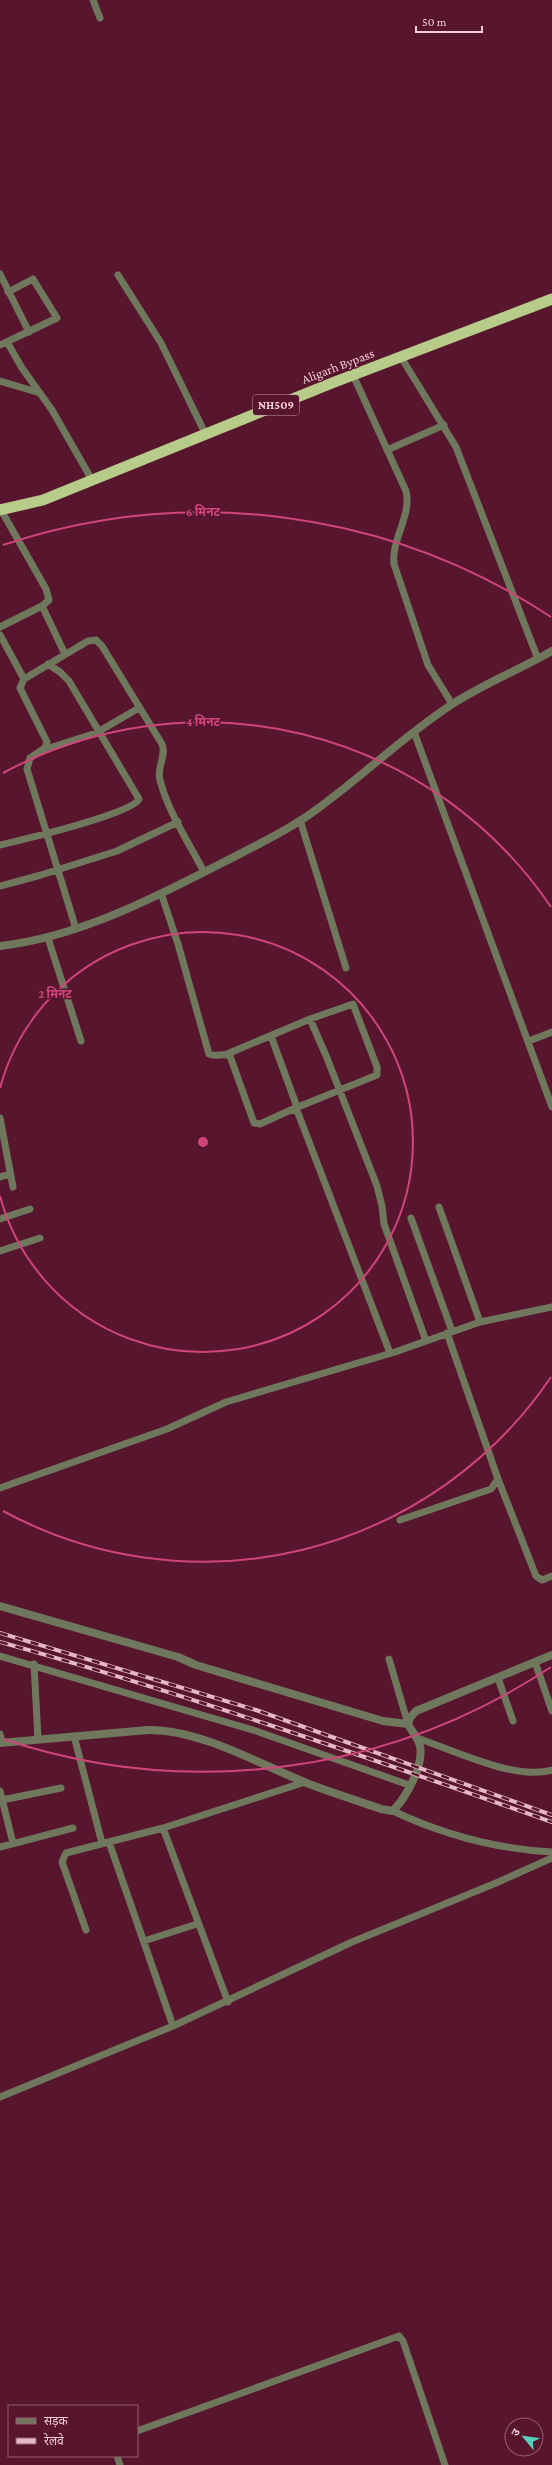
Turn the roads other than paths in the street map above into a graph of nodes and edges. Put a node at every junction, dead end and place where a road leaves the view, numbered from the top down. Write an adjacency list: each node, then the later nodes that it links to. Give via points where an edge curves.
1 (93, 0): 2 (street)
2 (100, 18)
3 (0, 274): 5 (street)
4 (118, 275): 15 (street, via 156,334)
5 (8, 292): 7 (street); 7 (street, via 33,279 57,318)
6 (552, 299): 10 (highway, Aligarh Bypass / NH509)
7 (29, 332): 8 (street)
8 (7, 342): 9 (street); 13 (street)
9 (0, 345)
10 (401, 357): 12 (highway, Aligarh Bypass / NH509); 14 (street)
11 (0, 381): 13 (street)
12 (356, 382): 15 (highway, Aligarh Bypass / NH509); 16 (street)
13 (40, 393): 17 (street)
14 (444, 425): 16 (street); 24 (street, via 456,446)
15 (206, 433): 17 (highway, Aligarh Bypass / NH509)
16 (387, 450): 27 (street, via 407,495 394,554 395,568 428,665)
17 (92, 480): 18 (highway, Aligarh Bypass / NH509, via 43,500)
18 (1, 510): 19 (street, via 46,589 49,600)
19 (42, 606): 20 (street); 23 (street)
20 (0, 627)
21 (0, 635): 26 (street)
22 (552, 651): 24 (street)
23 (64, 654): 25 (street); 28 (street, via 88,641 96,640)
24 (538, 659): 27 (street)
25 (48, 664): 26 (street); 29 (street, via 68,681)
26 (24, 679): 31 (street, via 20,688 21,693 47,742 47,747)
27 (452, 704): 30 (street)
28 (139, 708): 29 (street); 33 (street, via 164,749 158,772 159,779)
29 (100, 731): 31 (street); 34 (street, via 138,796 137,802 112,814)
30 (414, 732): 32 (street); 48 (street)
31 (43, 750): 34 (street, via 30,758 27,769)
32 (300, 820): 37 (street); 43 (street)
33 (178, 822): 36 (street, via 126,848); 37 (street)
34 (46, 833): 35 (street); 36 (street)
35 (0, 845)
36 (58, 870): 38 (street); 40 (street)
37 (204, 872): 39 (street)
38 (0, 886)
39 (161, 893): 40 (street); 49 (street, via 207,1049 214,1056)
40 (76, 928): 41 (street)
41 (48, 938): 42 (street); 47 (street)
42 (0, 946)
43 (346, 968)
44 (310, 1019): 46 (street); 50 (street); 50 (street, via 352,1004 356,1007 378,1071 374,1077)
45 (552, 1032): 48 (street)
46 (271, 1036): 49 (street); 52 (street)
47 (81, 1041)
48 (529, 1041): 51 (street)
49 (227, 1054): 52 (street, via 232,1059 254,1124 260,1124)
50 (340, 1090): 52 (street); 67 (street, via 381,1198 384,1224)
51 (552, 1107)
52 (295, 1108): 68 (street)
53 (0, 1118): 54 (street)
54 (2, 1138): 55 (street)
55 (10, 1174): 56 (street); 57 (street)
56 (0, 1177)
57 (13, 1187)
58 (439, 1207): 65 (street)
59 (30, 1209): 61 (street)
60 (411, 1218): 66 (street)
61 (0, 1219)
62 (40, 1238): 63 (street)
63 (0, 1251)
64 (552, 1307): 65 (street)
65 (480, 1322): 66 (street)
66 (449, 1332): 67 (street); 69 (street)
67 (426, 1341): 68 (street)
68 (390, 1353): 70 (street, via 226,1402 167,1429)
69 (498, 1479): 71 (street, via 491,1489); 72 (street, via 536,1576 542,1580)
70 (0, 1488)
71 (400, 1520)
72 (552, 1576)
73 (0, 1606): 82 (street, via 178,1656 196,1665 311,1702 383,1722)
74 (552, 1655): 77 (street)
75 (0, 1656): 78 (street)
76 (389, 1659): 82 (street)
77 (535, 1662): 79 (street); 80 (street)
78 (34, 1664): 86 (street); 90 (street, via 256,1731)
79 (498, 1678): 81 (street); 82 (street, via 420,1707)
80 (552, 1711)
81 (513, 1721)
82 (408, 1724): 85 (street)
83 (0, 1734): 87 (street)
84 (74, 1736): 86 (street); 89 (street, via 148,1730 170,1731 209,1743); 98 (street)
85 (417, 1738): 88 (street, via 513,1769 532,1773); 90 (street, via 420,1755)
86 (38, 1739): 87 (street)
87 (1, 1743)
88 (552, 1770)
89 (305, 1782): 94 (street); 96 (street)
90 (409, 1785): 94 (street)
91 (61, 1788): 93 (street)
92 (0, 1791): 93 (street)
93 (2, 1800): 97 (street)
94 (393, 1811): 100 (street, via 426,1826 484,1844)
95 (73, 1828): 97 (street)
96 (163, 1828): 98 (street); 102 (street)
97 (13, 1843): 99 (street)
98 (106, 1843): 103 (street, via 69,1851 62,1858); 104 (street)
99 (0, 1847)
100 (552, 1852)
101 (552, 1858): 105 (street, via 346,1945)
102 (197, 1924): 104 (street); 105 (street)
103 (86, 1930)
104 (144, 1941): 106 (street)
105 (228, 2002): 106 (street)
106 (173, 2026): 107 (street)
107 (0, 2097)
108 (138, 2431): 109 (street, via 399,2336 406,2348)
109 (445, 2465)

